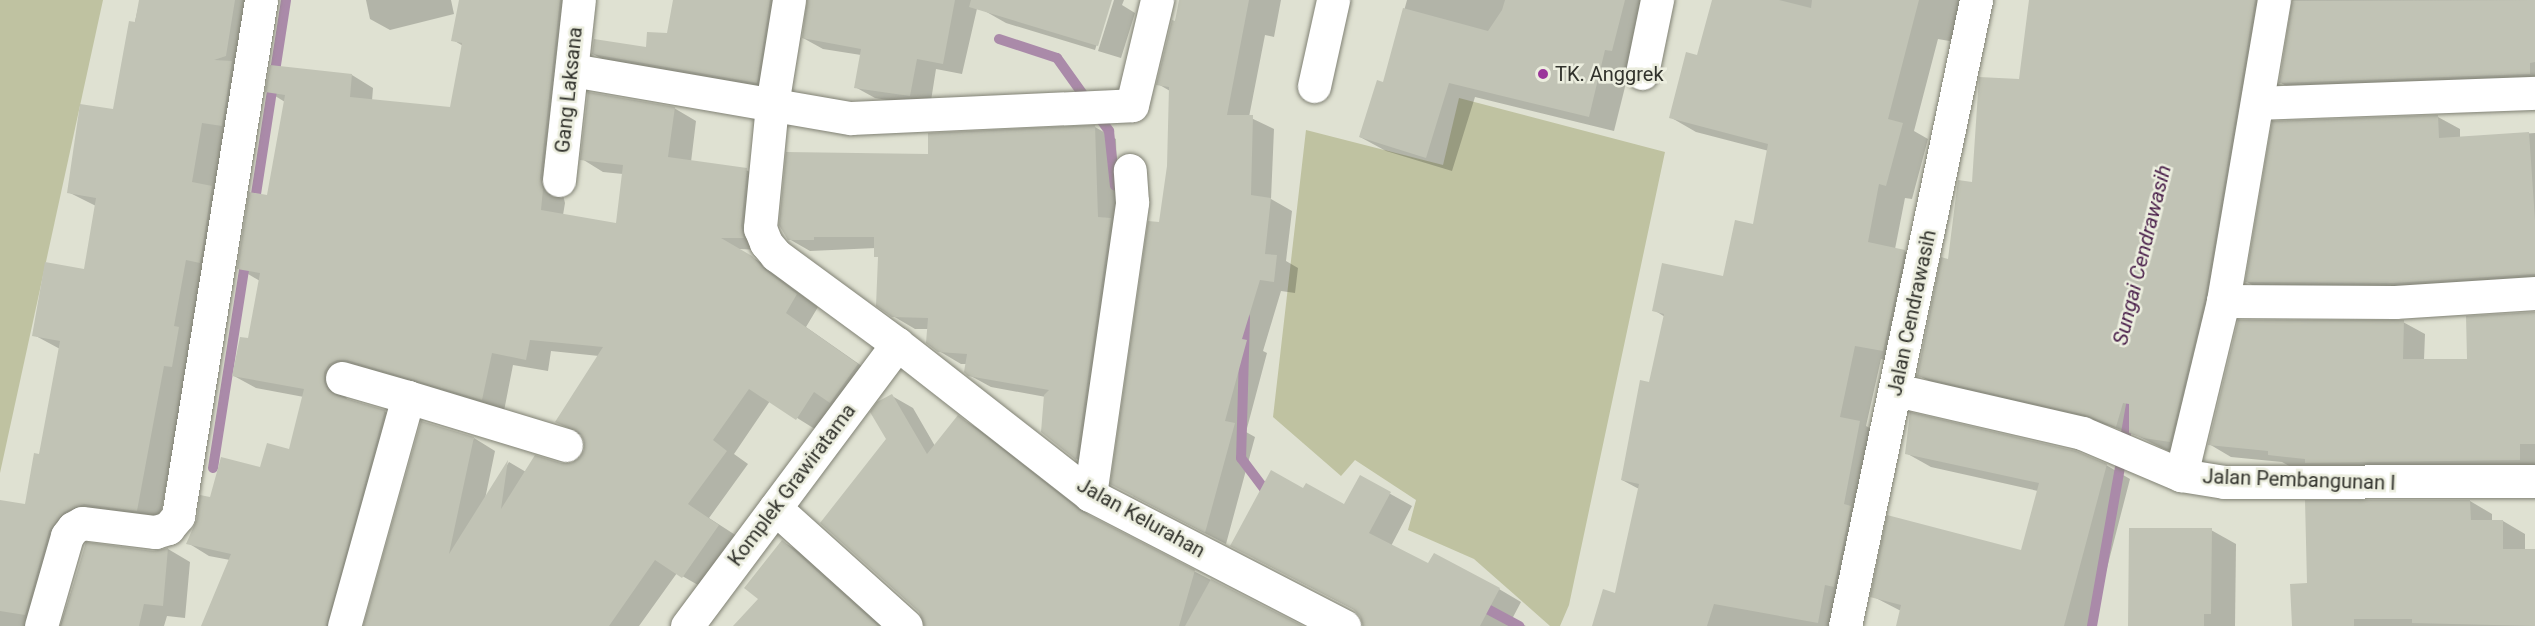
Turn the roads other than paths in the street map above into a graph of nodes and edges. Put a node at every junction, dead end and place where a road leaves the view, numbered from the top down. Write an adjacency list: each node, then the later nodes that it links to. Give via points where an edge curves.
1 (261, 0): 28 (street, via 178,516 168,528 155,532 82,523 73,528)
2 (579, 0): 9 (street, Gang Laksana)
3 (789, 0): 14 (street, Jalan Kelurahan)
4 (1157, 0): 14 (street, via 1132,105 851,118)
5 (1333, 0): 11 (street)
6 (1657, 0): 10 (street)
7 (1976, 0): 21 (street, Jalan Cendrawasih)
8 (2274, 0): 13 (street)
9 (572, 70): 14 (street); 16 (street, Gang Laksana)
10 (1642, 73)
11 (1314, 86)
12 (2535, 93): 13 (street)
13 (2258, 103): 18 (street)
14 (772, 105): 19 (street, Jalan Kelurahan, via 760,228 766,243 776,255)
15 (1130, 170): 26 (street, via 1132,202)
16 (560, 180)
17 (2535, 293): 18 (street, via 2395,302)
18 (2223, 301): 24 (street)
19 (897, 344): 26 (street, Jalan Kelurahan); 27 (street, Komplek Grawiratama)
20 (342, 378): 22 (street)
21 (1896, 390): 24 (street, Jalan Pembangunan I, via 2082,433); 33 (street, Jalan Cendrawasih)
22 (408, 397): 23 (street); 29 (street)
23 (566, 445)
24 (2175, 472): 25 (street, Jalan Pembangunan I, via 2223,482)
25 (2535, 481)
26 (1090, 495): 32 (street, Jalan Kelurahan)
27 (775, 508): 30 (street, Komplek Grawiratama); 31 (street)
28 (41, 626)
29 (344, 626)
30 (687, 626)
31 (906, 626)
32 (1344, 626)
33 (1845, 626)

